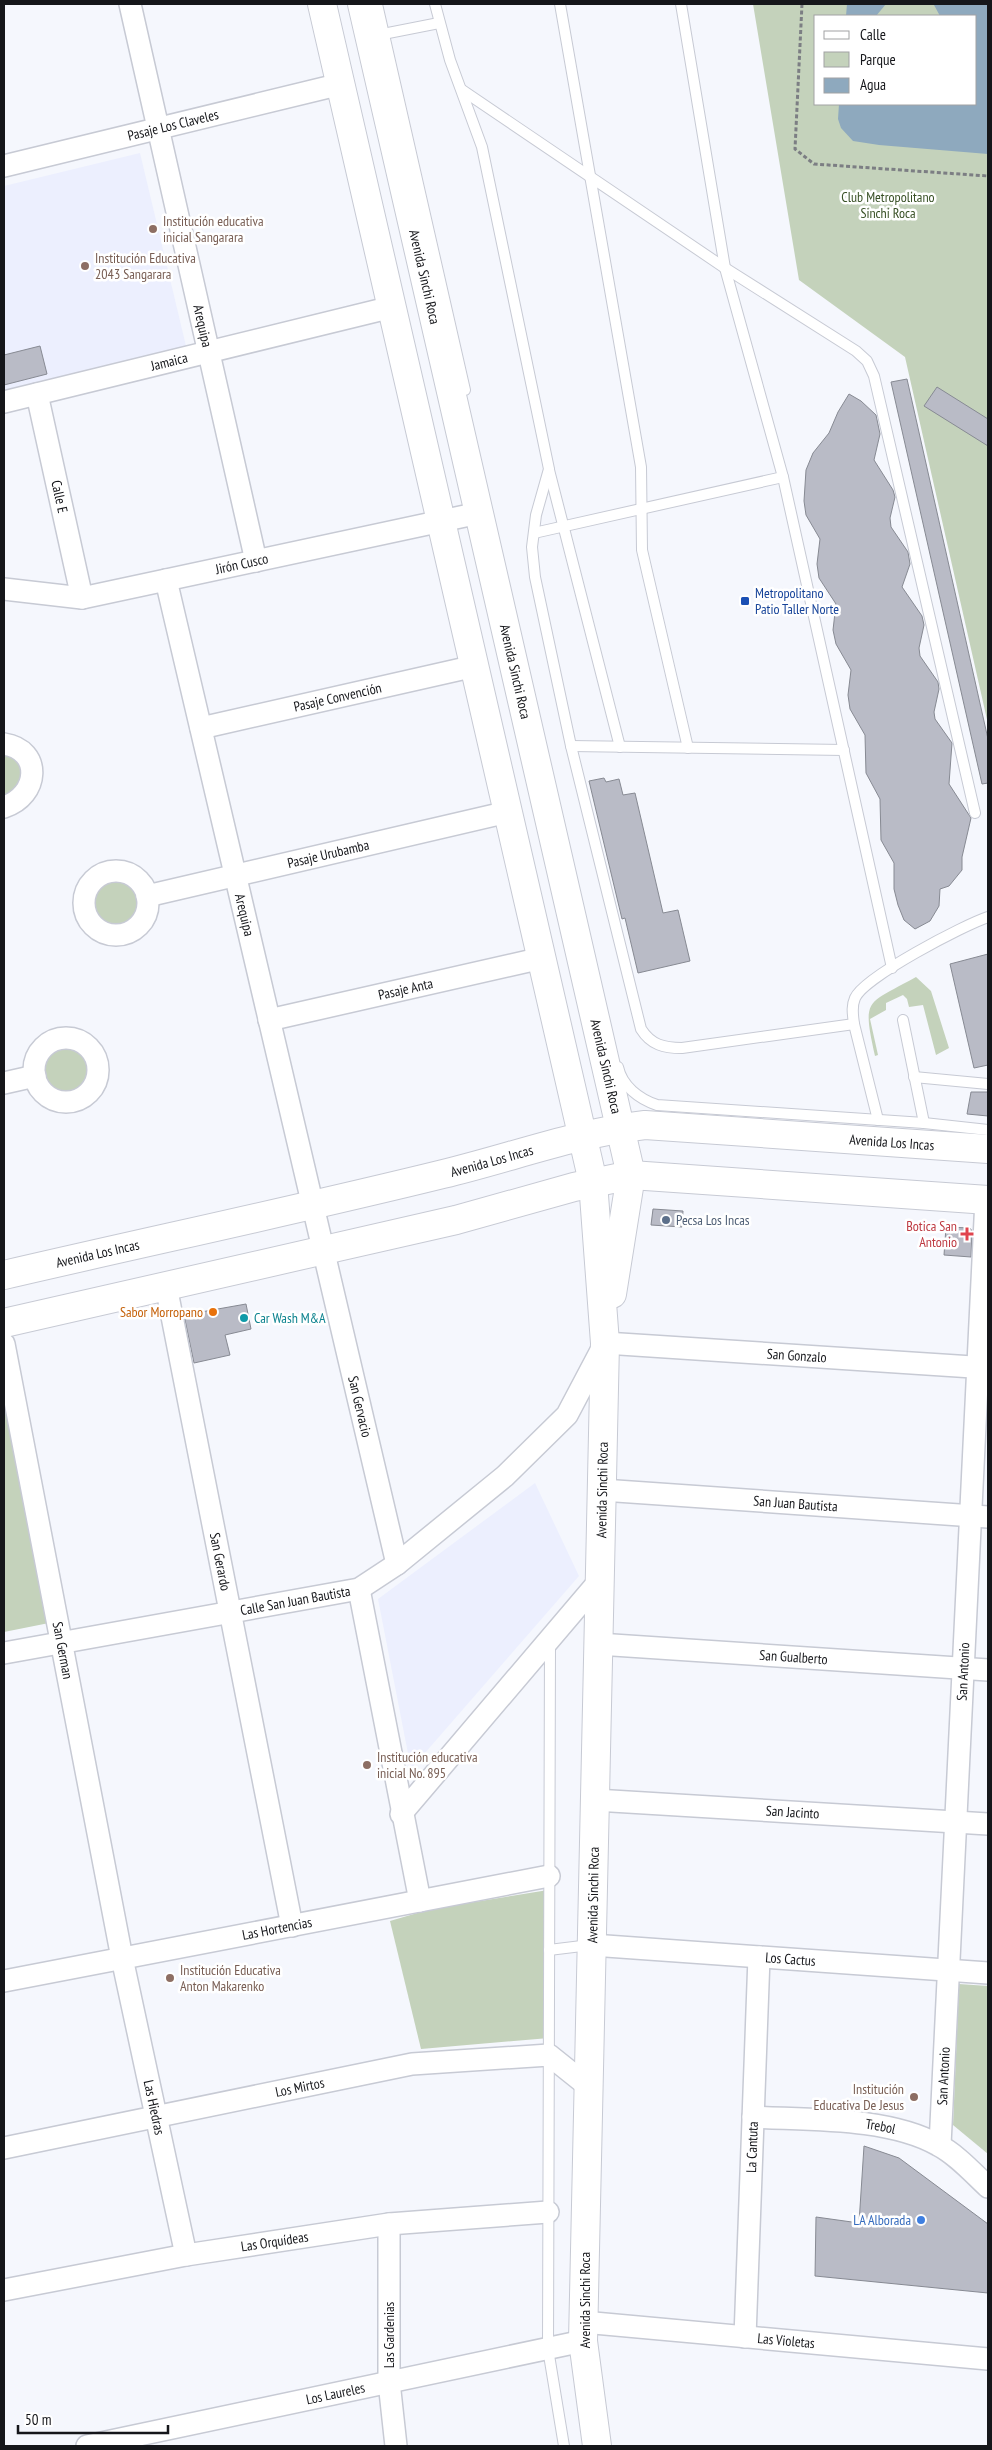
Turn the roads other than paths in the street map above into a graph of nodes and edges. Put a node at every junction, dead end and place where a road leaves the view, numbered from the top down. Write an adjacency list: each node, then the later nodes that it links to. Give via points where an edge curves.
1 (130, 4): 12 (street, Arequipa)
2 (322, 4): 10 (main road, Avenida Sinchi Roca)
3 (362, 4): 9 (main road, Avenida Sinchi Roca)
4 (377, 4): 9 (lane)
5 (435, 4): 8 (lane)
6 (560, 4): 14 (lane)
7 (681, 4): 15 (lane)
8 (439, 23): 9 (lane); 11 (lane)
9 (377, 35): 20 (lane); 24 (main road, Avenida Sinchi Roca)
10 (341, 84): 12 (street, Pasaje Los Claveles); 16 (main road, Avenida Sinchi Roca)
11 (462, 90): 14 (lane); 21 (lane, via 482,147)
12 (158, 128): 13 (street, Pasaje Los Claveles); 17 (street, Arequipa)
13 (4, 166)
14 (589, 175): 15 (lane); 23 (lane, via 641,467)
15 (725, 268): 22 (lane); 41 (lane, via 856,351 867,361 874,376)
16 (392, 307): 17 (street, Jamaica); 25 (main road, Avenida Sinchi Roca)
17 (209, 352): 18 (street, Jamaica); 28 (street, Arequipa)
18 (37, 394): 19 (street, Jamaica); 31 (street, Calle E)
19 (4, 402)
20 (468, 402)
21 (549, 468): 26 (lane); 27 (lane)
22 (783, 477): 23 (lane); 38 (lane)
23 (642, 508): 26 (lane); 37 (lane, via 642,550)
24 (479, 513): 25 (street, Jirón Cusco); 57 (main road, Avenida Sinchi Roca)
25 (441, 521): 28 (street, Jirón Cusco); 32 (main road, Avenida Sinchi Roca)
26 (563, 527): 27 (lane); 36 (lane)
27 (534, 534): 35 (lane, via 535,577)
28 (256, 561): 29 (street, Jirón Cusco)
29 (166, 580): 31 (street, Jirón Cusco); 33 (street, Arequipa)
30 (4, 590): 31 (street, Jirón Cusco)
31 (82, 598)
32 (475, 666): 33 (street, Pasaje Convención); 40 (main road, Avenida Sinchi Roca)
33 (201, 728): 42 (street, Arequipa)
34 (4, 744): 39 (street, via 26,757 32,778 23,797)
35 (571, 746): 36 (lane); 49 (lane, via 637,1018 646,1037 663,1047 682,1048)
36 (620, 747): 37 (lane)
37 (688, 748): 38 (lane)
38 (844, 750): 46 (lane)
39 (4, 807)
40 (508, 812): 42 (street, Pasaje Urubamba); 45 (main road, Avenida Sinchi Roca)
41 (975, 812)
42 (236, 875): 43 (street, Pasaje Urubamba); 47 (street, Arequipa)
43 (147, 896)
44 (988, 917): 46 (lane, via 952,933)
45 (542, 958): 47 (street, Pasaje Anta); 59 (main road, Avenida Sinchi Roca)
46 (892, 968): 49 (lane, via 864,986 855,996 852,1009)
47 (270, 1020): 64 (street, Arequipa)
48 (903, 1020): 52 (lane)
49 (854, 1024): 55 (lane)
50 (615, 1053): 55 (lane, via 619,1072 627,1086 644,1101 656,1105)
51 (35, 1076): 53 (street)
52 (914, 1077): 54 (lane); 56 (lane)
53 (4, 1083)
54 (988, 1084)
55 (878, 1120): 56 (lane)
56 (924, 1123): 58 (lane)
57 (620, 1128): 59 (main road, Avenida Los Incas); 60 (main road, Avenida Los Incas, via 645,1125); 61 (main road, Avenida Sinchi Roca)
58 (988, 1130)
59 (583, 1137): 62 (main road, Avenida Sinchi Roca); 64 (main road, Avenida Los Incas, via 445,1174)
60 (988, 1149)
61 (631, 1174): 62 (main road); 63 (main road); 69 (main road, Avenida Sinchi Roca)
62 (593, 1182): 65 (main road, via 456,1220); 69 (main road, Avenida Sinchi Roca)
63 (987, 1200): 71 (street, San Antonio)
64 (313, 1204): 65 (street, Arequipa); 66 (main road, Avenida Los Incas)
65 (324, 1250): 67 (main road); 74 (street, San Gervacio)
66 (4, 1275)
67 (166, 1286): 68 (main road); 77 (street, San Gerardo)
68 (4, 1324)
69 (605, 1343): 71 (street, San Gonzalo); 72 (main road, Avenida Sinchi Roca); 74 (street, Calle San Juan Bautista, via 567,1415 505,1476)
70 (4, 1344): 79 (street, San German)
71 (984, 1368): 73 (street, San Antonio)
72 (602, 1490): 73 (street, San Juan Bautista); 75 (main road, Avenida Sinchi Roca)
73 (979, 1517): 82 (street, San Antonio)
74 (397, 1564): 76 (street, Calle San Juan Bautista)
75 (600, 1580): 78 (street); 80 (main road, Avenida Sinchi Roca)
76 (359, 1589): 77 (street, Calle San Juan Bautista); 85 (street)
77 (229, 1612): 79 (street, Calle San Juan Bautista); 90 (street, San Gerardo)
78 (550, 1639): 85 (street); 88 (lane)
79 (62, 1643): 81 (street, Calle San Juan Bautista); 94 (street, San German)
80 (598, 1644): 82 (street, San Gualberto); 84 (main road, Avenida Sinchi Roca)
81 (4, 1653)
82 (963, 1668): 83 (street, San Gualberto); 86 (street, San Antonio)
83 (988, 1670)
84 (595, 1800): 86 (street, San Jacinto); 91 (main road, Avenida Sinchi Roca)
85 (401, 1814): 89 (street)
86 (955, 1822): 87 (street, San Jacinto); 95 (street, San Antonio)
87 (988, 1824)
88 (549, 1876): 89 (street, Las Hortencias); 92 (lane)
89 (420, 1901): 90 (street, Las Hortencias)
90 (292, 1926): 94 (street, Las Hortencias)
91 (592, 1945): 92 (lane); 93 (street, Los Cactus); 99 (main road, Avenida Sinchi Roca)
92 (549, 1950): 98 (lane)
93 (759, 1957): 95 (street, Los Cactus); 100 (street, La Cantuta)
94 (122, 1958): 97 (street, Las Hortencias); 101 (street, Las Hiedras)
95 (947, 1970): 96 (street, Los Cactus); 102 (street, San Antonio)
96 (988, 1973)
97 (4, 1981)
98 (549, 2055): 99 (street); 101 (street, Los Mirtos, via 412,2064); 105 (lane)
99 (590, 2087): 109 (main road, Avenida Sinchi Roca)
100 (753, 2116): 102 (street, Trebol, via 836,2121 907,2130); 110 (street, La Cantuta)
101 (156, 2117): 103 (street, Los Mirtos); 107 (street, Las Hiedras)
102 (940, 2145): 104 (street, Trebol)
103 (4, 2148)
104 (988, 2187)
105 (548, 2212): 106 (street, Las Orquídeas); 111 (lane)
106 (389, 2224): 107 (street, Las Orquídeas); 113 (street, Las Gardenias)
107 (186, 2255): 108 (street, Las Orquídeas)
108 (4, 2290)
109 (583, 2331): 110 (street, Las Violetas); 111 (street, Los Laureles); 117 (main road, Avenida Sinchi Roca)
110 (745, 2337): 112 (street, Las Violetas)
111 (548, 2348): 113 (street, Los Laureles); 116 (lane)
112 (988, 2359)
113 (390, 2382): 114 (street, Los Laureles); 115 (street, Las Gardenias)
114 (87, 2446)
115 (396, 2446)
116 (564, 2446)
117 (596, 2446)

